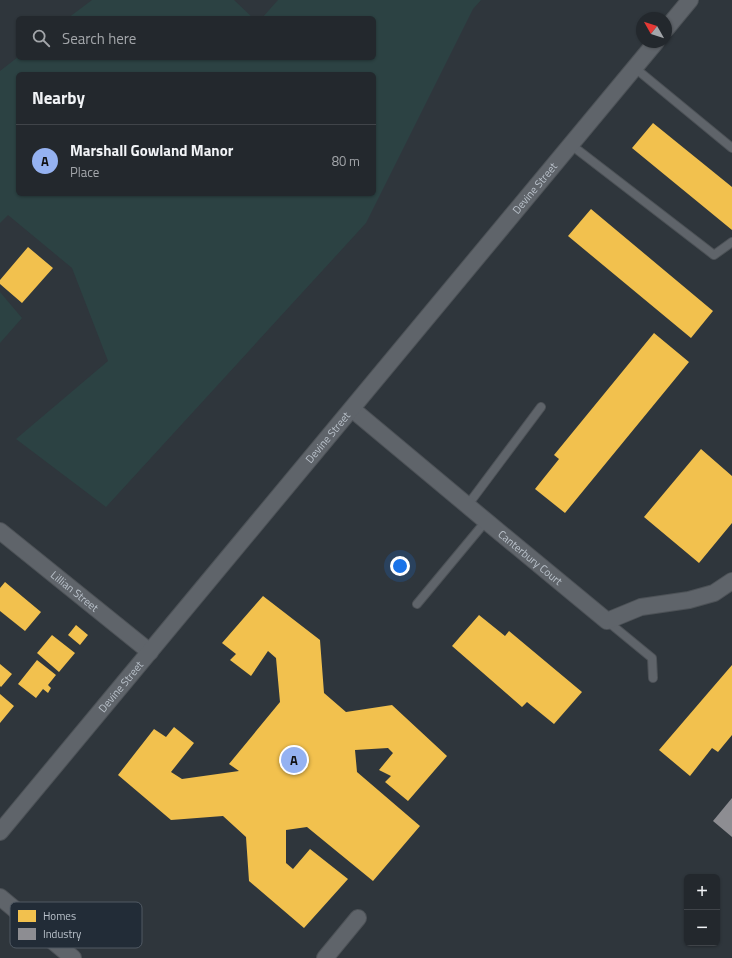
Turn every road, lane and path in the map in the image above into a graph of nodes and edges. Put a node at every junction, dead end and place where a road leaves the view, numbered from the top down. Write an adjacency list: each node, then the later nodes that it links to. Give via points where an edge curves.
1 (690, 0): 2 (street)
2 (672, 22)
3 (651, 48): 4 (street, Devine Street)
4 (635, 68): 5 (street, Devine Street); 6 (lane)
5 (570, 144): 7 (lane, via 714,255); 9 (street, Devine Street)
6 (732, 148)
7 (732, 242)
8 (541, 407): 10 (lane)
9 (352, 409): 10 (street, Canterbury Court); 16 (street, Devine Street)
10 (467, 506): 11 (street, Canterbury Court)
11 (486, 521): 14 (lane); 15 (street, Canterbury Court)
12 (0, 531): 16 (street, Lillian Street)
13 (732, 581): 15 (street, via 714,593 689,600 641,607)
14 (417, 604)
15 (607, 621): 17 (lane, via 652,658)
16 (150, 652): 18 (street, Devine Street)
17 (653, 678)
18 (0, 832)
19 (0, 897): 20 (street)
20 (10, 905)
21 (358, 918): 24 (street)
22 (61, 948): 23 (street)
23 (73, 958)
24 (326, 958)

